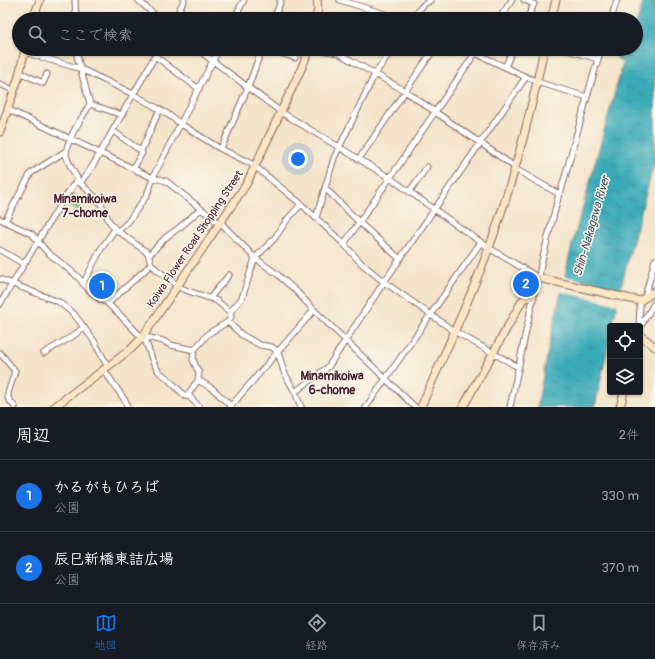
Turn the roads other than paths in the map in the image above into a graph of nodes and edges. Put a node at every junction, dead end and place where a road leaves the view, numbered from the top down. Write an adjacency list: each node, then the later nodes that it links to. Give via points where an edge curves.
1 (40, 0): 14 (street)
2 (76, 0): 15 (street)
3 (138, 0): 16 (street)
4 (184, 0): 17 (street)
5 (244, 0): 18 (street)
6 (281, 0): 19 (street)
7 (317, 0): 20 (street)
8 (340, 0): 21 (street)
9 (430, 0): 22 (street)
10 (512, 0): 23 (street)
11 (524, 0): 24 (street, via 534,4)
12 (556, 0): 25 (street)
13 (617, 0): 26 (street)
14 (36, 12)
15 (76, 12)
16 (152, 12)
17 (178, 12)
18 (238, 12)
19 (277, 12)
20 (317, 12)
21 (379, 12)
22 (418, 12)
23 (504, 12)
24 (530, 12)
25 (553, 12)
26 (613, 12)
27 (24, 56): 50 (street)
28 (43, 56): 49 (street)
29 (77, 56): 49 (street)
30 (155, 56): 57 (street); 60 (street)
31 (206, 56): 47 (street)
32 (216, 56): 47 (street)
33 (259, 56): 56 (street)
34 (289, 56): 45 (street)
35 (306, 56): 65 (street, Koiwa Flower Road Shopping Street)
36 (343, 56): 52 (street)
37 (387, 56): 52 (street)
38 (429, 56): 59 (street)
39 (474, 56): 66 (street)
40 (486, 56): 48 (street)
41 (510, 56): 48 (street)
42 (542, 56): 54 (street)
43 (588, 56): 46 (street)
44 (599, 56): 46 (street)
45 (295, 58)
46 (598, 59): 61 (street)
47 (213, 61): 56 (street); 57 (street)
48 (505, 67): 53 (street)
49 (81, 69): 60 (street); 62 (street)
50 (20, 72): 51 (street, via 43,83); 58 (street)
51 (47, 74)
52 (375, 74): 59 (street); 73 (street)
53 (526, 77): 54 (street); 72 (street)
54 (537, 81): 61 (street); 81 (street)
55 (0, 84): 58 (street)
56 (248, 87): 65 (street); 74 (street)
57 (199, 88): 68 (street)
58 (13, 90): 63 (street)
59 (405, 91): 66 (street); 78 (street)
60 (133, 94): 64 (street); 67 (street)
61 (587, 97): 88 (street)
62 (90, 104): 67 (street); 71 (street)
63 (7, 109): 70 (street); 71 (street)
64 (160, 109): 68 (street); 76 (street)
65 (281, 112): 73 (street); 79 (street, Koiwa Flower Road Shopping Street)
66 (435, 112): 72 (street); 84 (street)
67 (122, 114): 69 (street)
68 (180, 124): 74 (street); 83 (street)
69 (113, 131): 76 (street); 77 (street)
70 (0, 132)
71 (70, 139): 75 (street); 77 (street)
72 (480, 143): 81 (street); 91 (street)
73 (339, 147): 78 (street); 86 (street)
74 (221, 149): 79 (street)
75 (66, 151): 85 (street, via 66,158); 93 (street, via 31,173)
76 (142, 151): 82 (street)
77 (100, 153): 82 (street); 85 (street)
78 (359, 159): 84 (street)
79 (256, 166): 89 (street); 95 (street, Koiwa Flower Road Shopping Street)
80 (427, 167): 87 (street)
81 (515, 168): 88 (street); 100 (street)
82 (133, 169): 83 (street)
83 (153, 178): 90 (street, via 166,181); 96 (street, via 147,194 133,216)
84 (390, 178): 87 (street); 94 (street)
85 (79, 181): 96 (street, via 101,204 109,221); 97 (street, via 61,203)
86 (325, 188): 92 (street); 94 (street)
87 (409, 192): 91 (street)
88 (559, 194): 109 (street)
89 (301, 204): 92 (street); 103 (street, via 274,239)
90 (201, 209): 95 (street); 102 (street, via 165,238)
91 (434, 210): 98 (street); 104 (street)
92 (316, 218): 99 (street)
93 (3, 220): 97 (street, via 32,234)
94 (359, 222): 99 (street); 104 (street)
95 (220, 224): 103 (street); 114 (street, Koiwa Flower Road Shopping Street)
96 (117, 230): 102 (street); 113 (street, via 101,249)
97 (38, 241): 106 (street); 113 (street)
98 (481, 242): 100 (street); 124 (street)
99 (344, 244): 111 (street, via 360,263)
100 (489, 248): 109 (street); 129 (street)
101 (0, 250): 106 (street)
102 (149, 255): 107 (street)
103 (255, 258): 122 (street, via 277,274); 123 (street, via 242,298)
104 (400, 259): 111 (street)
105 (655, 260): 118 (street)
106 (24, 264): 112 (street)
107 (151, 264): 114 (street); 121 (street)
108 (229, 275): 117 (street)
109 (539, 278): 116 (street); 118 (street)
110 (0, 279): 112 (street)
111 (384, 282): 124 (street); 132 (street)
112 (12, 284): 120 (street); 128 (street, via 59,302 74,314)
113 (83, 284): 121 (street)
114 (178, 286): 117 (street); 131 (street, Koiwa Flower Road Shopping Street)
115 (655, 291): 118 (street)
116 (533, 297): 138 (street, via 522,301); 139 (street)
117 (210, 298): 123 (street)
118 (639, 300): 126 (street)
119 (655, 302): 127 (street)
120 (0, 304)
121 (108, 304): 131 (street)
122 (314, 310): 132 (street); 135 (street)
123 (230, 312): 125 (street)
124 (430, 314): 129 (street); 141 (street)
125 (228, 322): 134 (street, via 209,333); 135 (street, via 242,335)
126 (640, 323)
127 (642, 323)
128 (84, 327): 137 (street); 140 (street, via 94,341)
129 (454, 331): 138 (street); 154 (street)
130 (643, 337): 133 (street)
131 (142, 338): 134 (street); 140 (street, Koiwa Flower Road Shopping Street); 145 (street, via 156,368)
132 (346, 340): 141 (street); 143 (street, via 328,367)
133 (655, 347)
134 (194, 350): 142 (street, via 193,360 199,372)
135 (278, 352): 143 (street, via 284,372); 146 (street)
136 (0, 353): 147 (street, via 15,371 8,393 8,398)
137 (44, 353)
138 (494, 353): 139 (street); 155 (street)
139 (518, 367): 156 (street)
140 (106, 368): 148 (street, Koiwa Flower Road Shopping Street); 149 (street)
141 (386, 379): 152 (street); 153 (street)
142 (198, 380): 145 (street); 146 (street, via 213,389)
143 (295, 392): 151 (street)
144 (623, 395): 157 (street)
145 (187, 396): 150 (street)
146 (230, 406)
147 (15, 407)
148 (54, 407)
149 (127, 407)
150 (199, 407)
151 (301, 407)
152 (366, 407)
153 (415, 407)
154 (421, 407)
155 (463, 407)
156 (510, 407)
157 (620, 407)

